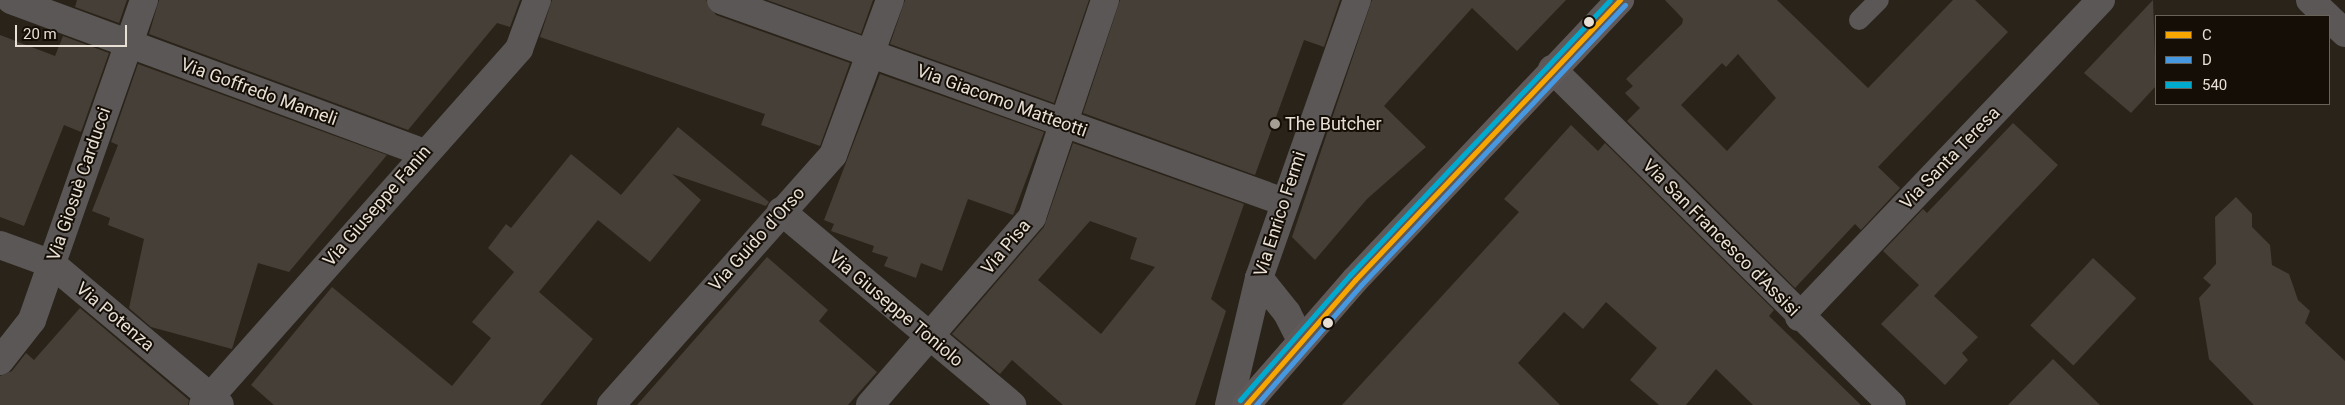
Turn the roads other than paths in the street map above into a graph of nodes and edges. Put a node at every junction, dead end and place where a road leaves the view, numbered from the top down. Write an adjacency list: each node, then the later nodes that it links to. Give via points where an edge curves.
1 (11, 0): 16 (street, Via Goffredo Mameli)
2 (144, 0): 16 (street, Via Giosuè Carducci)
3 (536, 0): 20 (street, Via Giuseppe Fanin, via 519,49)
4 (721, 0): 17 (street, Via Giacomo Matteotti)
5 (890, 0): 17 (street, Via Guido d'Orso)
6 (1105, 0): 19 (street, Via Pisa)
7 (1356, 0): 21 (street, Via Enrico Fermi)
8 (1620, 0): 18 (street)
9 (1879, 0): 14 (lane)
10 (2102, 0): 26 (street, Via Santa Teresa)
11 (2310, 0): 12 (street)
12 (2326, 15)
13 (2330, 19): 15 (street)
14 (1860, 20)
15 (2345, 33)
16 (128, 44): 20 (street, Via Goffredo Mameli); 24 (street, Via Giosuè Carducci)
17 (871, 54): 19 (street, Via Giacomo Matteotti); 22 (street, Via Guido d'Orso, via 834,155)
18 (1552, 69): 26 (street, Via San Francesco d'Assisi); 28 (street)
19 (1062, 122): 21 (street, Via Giacomo Matteotti); 27 (street, Via Pisa, via 1032,216)
20 (424, 152): 30 (street, Via Giuseppe Fanin)
21 (1284, 202): 25 (street, Via Enrico Fermi)
22 (781, 211): 27 (street, Via Giuseppe Toniolo); 31 (street, Via Guido d'Orso)
23 (0, 245): 24 (street, Via Potenza)
24 (52, 264): 29 (street, Via Giosuè Carducci, via 32,320); 30 (street, Via Potenza)
25 (1258, 278): 28 (street, via 1287,313); 34 (street, Via Enrico Fermi)
26 (1799, 317): 36 (street, Via San Francesco d'Assisi)
27 (928, 337): 32 (street, Via Pisa); 33 (street, Via Giuseppe Toniolo)
28 (1301, 341): 35 (street)
29 (0, 361)
30 (211, 402)
31 (612, 404)
32 (870, 405)
33 (1012, 405)
34 (1229, 405)
35 (1246, 405)
36 (1892, 405)

